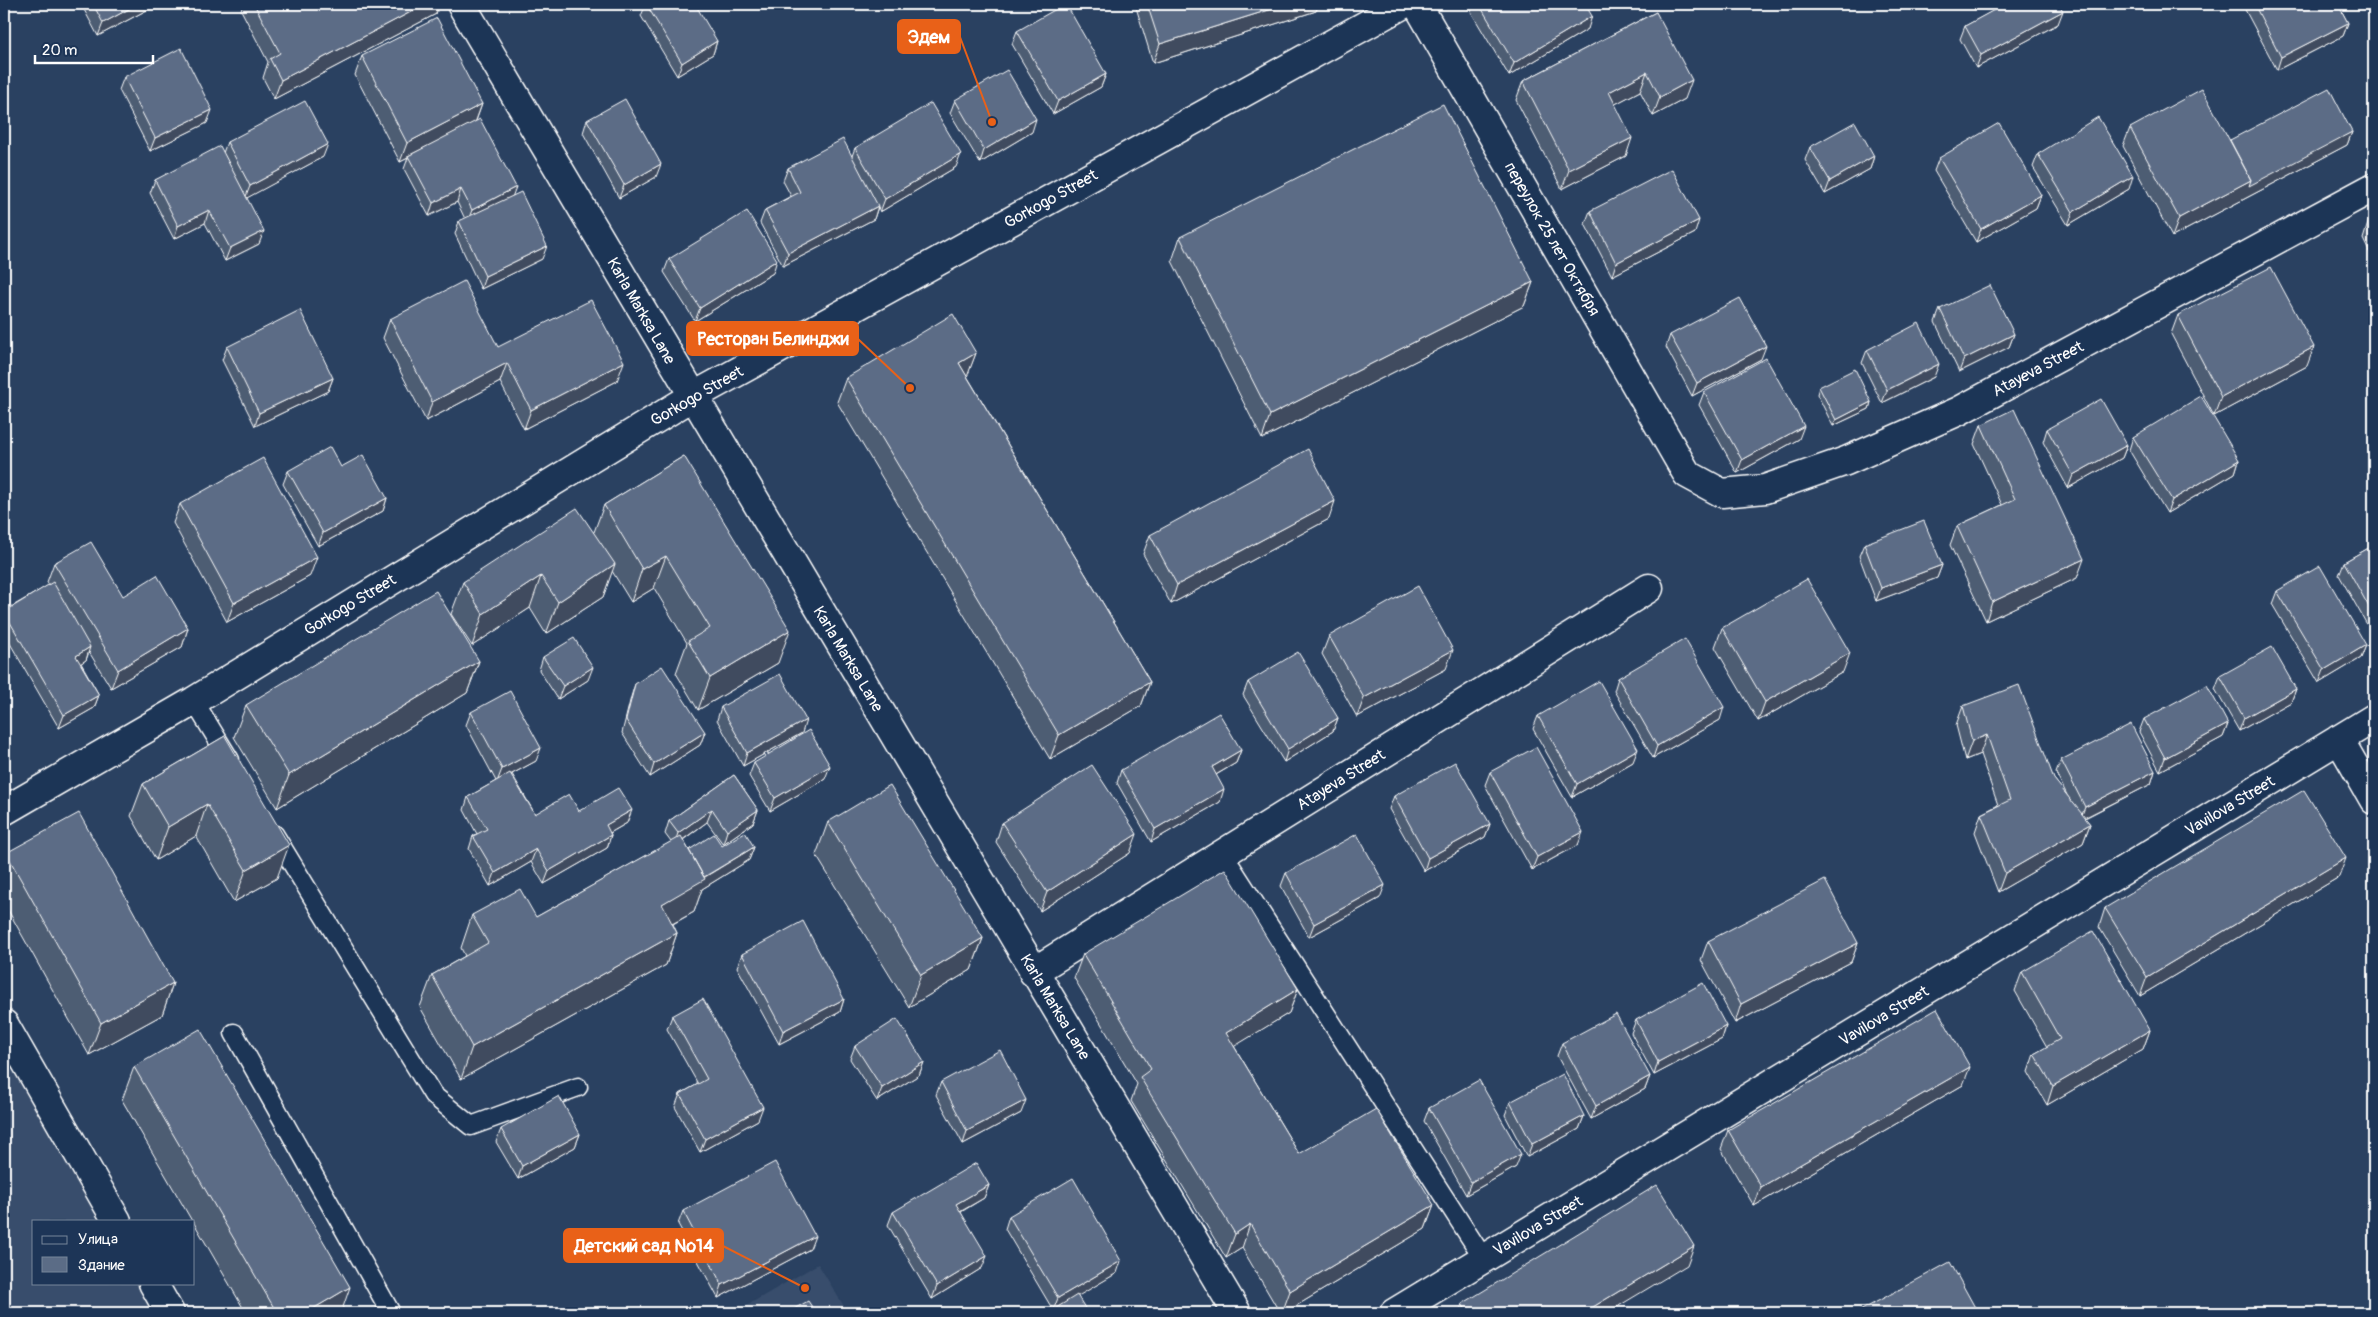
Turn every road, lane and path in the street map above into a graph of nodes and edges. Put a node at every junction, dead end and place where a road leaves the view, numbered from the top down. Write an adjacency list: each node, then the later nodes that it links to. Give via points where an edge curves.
1 (460, 4): 5 (street, Karla Marksa Lane)
2 (1404, 4): 5 (street, Gorkogo Street)
3 (1417, 4): 6 (street, переулок 25 лет Октября)
4 (2374, 187): 6 (street, Atayeva Street, via 1959,410 1846,461 1765,489 1722,493)
5 (692, 397): 8 (street, Gorkogo Street); 16 (street, Karla Marksa Lane)
6 (1687, 474)
7 (1649, 588): 15 (street, Atayeva Street)
8 (194, 701): 11 (lane); 13 (street, Gorkogo Street)
9 (2374, 718): 10 (street, Vavilova Street)
10 (2339, 740): 12 (street); 21 (street, Vavilova Street)
11 (240, 776)
12 (2374, 800)
13 (4, 811)
14 (265, 818): 19 (lane, via 434,1095 471,1126)
15 (1223, 854): 16 (street, Atayeva Street); 21 (lane)
16 (1033, 972): 25 (street, Karla Marksa Lane)
17 (4, 1024): 20 (street)
18 (234, 1033): 24 (lane)
19 (578, 1087)
20 (116, 1220)
21 (1484, 1259): 26 (street, Vavilova Street)
22 (154, 1284): 23 (street)
23 (170, 1313)
24 (391, 1313)
25 (1236, 1313)
26 (1394, 1313)

